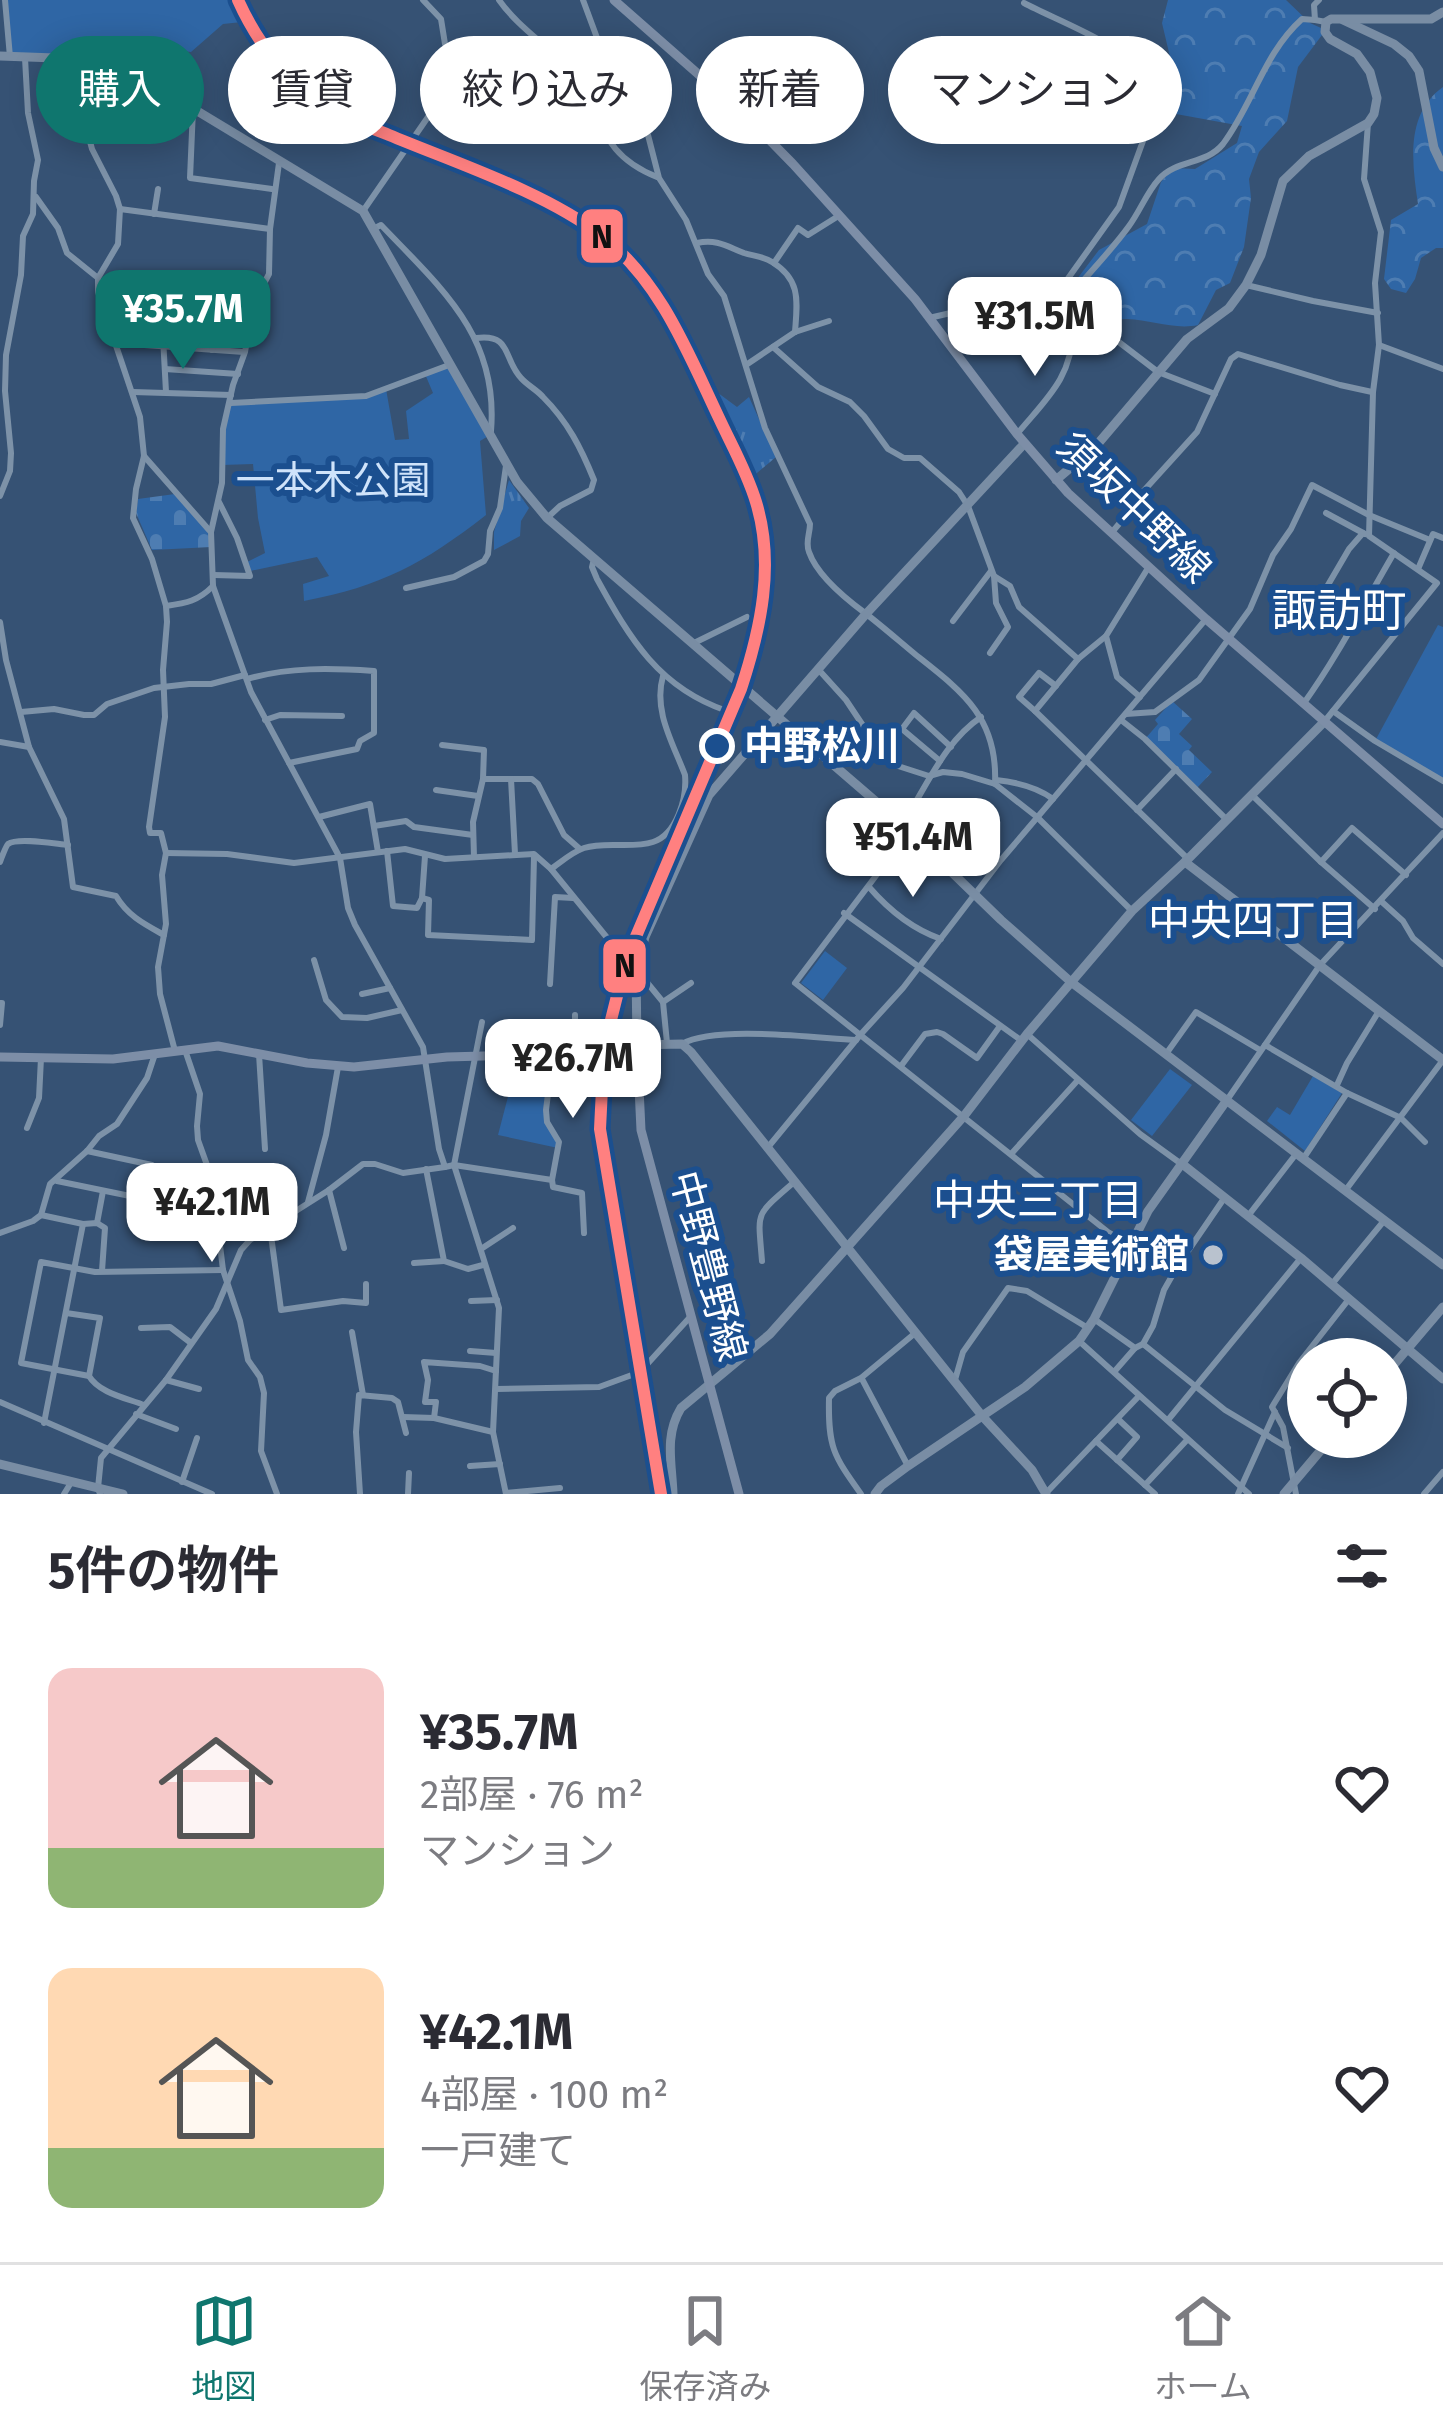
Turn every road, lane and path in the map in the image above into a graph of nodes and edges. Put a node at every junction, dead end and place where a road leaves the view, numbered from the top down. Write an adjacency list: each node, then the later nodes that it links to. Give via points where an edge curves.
1 (5, 0): 13 (street)
2 (423, 0): 11 (street)
3 (500, 0): 12 (street)
4 (583, 0): 24 (street, via 648,135)
5 (614, 0): 31 (main road, 須坂中野線, via 747,117)
6 (1319, 0): 10 (street)
7 (1024, 3): 38 (street, via 1136,66 1152,104 1119,207)
8 (1443, 12): 9 (street, via 1431,19)
9 (1343, 20): 10 (street); 23 (street, via 1409,56)
10 (1321, 21): 17 (street, via 1370,72 1377,98); 45 (street, via 1302,19 1288,32 1213,155 1157,181 1070,297)
11 (444, 36)
12 (532, 36)
13 (5, 56): 14 (street)
14 (25, 58): 15 (street); 27 (street, via 38,160)
15 (36, 58)
16 (204, 115): 22 (street)
17 (1368, 123): 37 (street, via 1282,181); 41 (street, via 1364,179 1381,232)
18 (420, 129): 29 (street)
19 (91, 144): 28 (street)
20 (191, 144): 26 (street, via 190,178)
21 (612, 144): 24 (street)
22 (280, 159): 26 (street); 29 (street)
23 (1443, 167)
24 (659, 178): 34 (street)
25 (158, 188): 30 (street)
26 (274, 190): 32 (street)
27 (34, 196): 36 (street, via 67,253); 71 (street, via 6,355 11,453)
28 (120, 209): 30 (street); 36 (street, via 118,244)
29 (363, 211): 33 (street)
30 (154, 214): 32 (street)
31 (840, 215): 35 (street, via 808,235 798,228); 43 (main road, 須坂中野線)
32 (269, 229): 42 (street, via 268,274)
33 (373, 229): 47 (street, via 381,225 440,286); 55 (street)
34 (697, 243): 35 (street, via 722,242); 56 (street)
35 (774, 263): 46 (street, via 797,292)
36 (98, 278): 48 (street)
37 (1246, 285): 41 (street); 59 (street)
38 (1054, 298): 43 (street, via 1015,291); 45 (street, via 1061,324)
39 (199, 310): 40 (street); 51 (street, via 199,302 161,300); 52 (street)
40 (215, 312): 42 (street); 53 (street)
41 (1378, 313): 50 (street)
42 (252, 318): 54 (street)
43 (928, 318): 67 (main road, 須坂中野線)
44 (829, 321): 46 (street)
45 (1075, 325): 59 (street, via 1107,333); 67 (street, via 1060,380)
46 (795, 332): 49 (street)
47 (476, 338): 66 (street, via 493,404); 76 (street, via 498,340 508,351 519,377 573,430 594,480)
48 (116, 343): 51 (street); 61 (street)
49 (773, 346): 56 (street); 73 (street, via 818,387 850,402 888,449 920,458)
50 (1379, 346): 58 (street); 63 (street)
51 (164, 347): 52 (street); 57 (street)
52 (196, 349): 53 (street)
53 (212, 350): 54 (street)
54 (245, 352): 60 (street)
55 (449, 365): 65 (street, via 366,396); 66 (street)
56 (746, 365): 92 (street, via 810,524 809,554)
57 (165, 369): 60 (street); 62 (street)
58 (1443, 369)
59 (1158, 372): 64 (street); 70 (street)
60 (238, 374): 65 (street)
61 (133, 392): 62 (street); 68 (street)
62 (166, 392): 65 (street)
63 (1373, 392): 64 (street, via 1238,354); 75 (street)
64 (1215, 394): 78 (street, via 1197,432)
65 (231, 399): 72 (street)
66 (490, 435): 69 (street)
67 (1020, 439): 70 (main road, 須坂中野線); 73 (street)
68 (144, 456): 77 (street); 91 (street, via 133,518)
69 (506, 464): 76 (street); 90 (street, via 484,561 454,578)
70 (1056, 480): 78 (main road, 須坂中野線)
71 (0, 496)
72 (219, 502): 77 (street); 87 (street, via 250,576)
73 (968, 506): 86 (street); 92 (street)
74 (1326, 513): 79 (street)
75 (1369, 514): 79 (street); 81 (street); 99 (street, via 1312,485)
76 (547, 518): 83 (street)
77 (211, 532): 87 (street)
78 (1111, 534): 84 (main road, 須坂中野線)
79 (1366, 534): 82 (street); 97 (street, via 1348,549 1318,602)
80 (1443, 538): 81 (street)
81 (1430, 540): 85 (street)
82 (1394, 553): 85 (street); 97 (street)
83 (595, 558): 100 (street); 106 (street, via 614,609)
84 (1148, 568): 94 (main road, 須坂中野線); 98 (street)
85 (1418, 569): 88 (street)
86 (993, 573): 95 (street); 101 (street, via 1008,627); 102 (street, via 1019,608)
87 (214, 575): 89 (street)
88 (1440, 585): 114 (street)
89 (213, 586): 91 (street, via 190,603); 107 (street)
90 (406, 588)
91 (166, 606): 109 (street)
92 (866, 614): 103 (street); 118 (street)
93 (747, 617): 100 (street)
94 (1206, 619): 99 (main road, 須坂中野線); 110 (street)
95 (953, 621)
96 (0, 622): 105 (street)
97 (1352, 624): 111 (street)
98 (1106, 636): 102 (street); 110 (street, via 1118,677)
99 (1231, 638): 111 (main road, 須坂中野線); 119 (street, via 1198,680 1155,712)
100 (694, 643): 117 (street)
101 (990, 652)
102 (1078, 659): 108 (street)
103 (818, 669): 117 (street); 130 (street, via 892,762)
104 (0, 675): 105 (street)
105 (10, 676): 115 (street)
106 (663, 676): 112 (street); 140 (street, via 659,705 686,776)
107 (246, 677): 109 (street); 120 (street); 128 (street, via 374,671 374,733 357,749)
108 (1056, 686): 113 (street); 113 (street, via 1039,673 1019,697)
109 (165, 688): 115 (street, via 94,715); 153 (street, via 149,827 161,833)
110 (1140, 698): 119 (street)
111 (1304, 703): 121 (main road, 須坂中野線)
112 (727, 711)
113 (1035, 711): 126 (street)
114 (1333, 711): 121 (street); 133 (street)
115 (21, 712): 124 (street)
116 (342, 716): 120 (street)
117 (777, 716): 139 (street); 147 (street)
118 (981, 717): 125 (street); 134 (street)
119 (1124, 717): 126 (street); 129 (street)
120 (265, 720): 128 (street)
121 (1324, 722): 137 (street); 145 (main road, 須坂中野線)
122 (0, 742): 124 (street)
123 (442, 745): 131 (street, via 484,750)
124 (29, 747): 150 (street)
125 (951, 747): 127 (street); 127 (street, via 914,713 902,729)
126 (1087, 760): 138 (street); 141 (street)
127 (940, 761): 130 (street)
128 (287, 763): 142 (street)
129 (1176, 769): 141 (street); 144 (street)
130 (929, 776): 134 (street, via 954,772); 147 (street)
131 (483, 779): 132 (street); 136 (street)
132 (511, 779): 151 (street, via 538,784 563,835); 154 (street)
133 (1443, 781)
134 (995, 782): 138 (street); 143 (street)
135 (436, 790): 136 (street)
136 (478, 796): 149 (street)
137 (1252, 796): 144 (street); 161 (street)
138 (1053, 799): 143 (street)
139 (706, 800): 140 (street); 179 (street, via 645,937)
140 (681, 809): 151 (street, via 654,842)
141 (1137, 810): 159 (street)
142 (319, 817): 146 (street, via 370,804); 158 (street)
143 (1037, 817): 165 (street); 170 (street)
144 (1228, 820): 159 (street)
145 (1443, 824)
146 (374, 826): 149 (street, via 406,821); 152 (street)
147 (906, 827): 164 (street); 165 (street)
148 (1443, 833): 163 (street)
149 (473, 835): 157 (street)
150 (68, 845): 160 (street, via 10,842); 172 (street, via 73,887 116,896 125,911)
151 (580, 849): 162 (street)
152 (382, 852): 156 (street); 158 (street); 166 (street, via 393,906 417,908)
153 (166, 853): 158 (street, via 294,863); 172 (street)
154 (515, 854): 155 (street); 157 (street)
155 (534, 854): 162 (street); 166 (street, via 532,940 428,935 429,900)
156 (425, 856): 157 (street); 166 (street)
157 (474, 857)
158 (340, 858): 183 (street, via 348,908)
159 (1187, 861): 170 (street); 177 (street)
160 (0, 862)
161 (1321, 862): 163 (street, via 1352,828); 169 (street)
162 (551, 869): 167 (street)
163 (1406, 875): 168 (street)
164 (869, 886): 171 (street); 173 (street)
165 (974, 895): 173 (street); 180 (street)
166 (422, 898)
167 (574, 898): 174 (street); 181 (street, via 555,898)
168 (1382, 902): 169 (street); 176 (street)
169 (1375, 909): 177 (street)
170 (1132, 910): 180 (street)
171 (846, 914): 178 (street); 193 (street, via 796,983)
172 (164, 934): 199 (street, via 160,994)
173 (940, 939): 178 (street)
174 (622, 956)
175 (314, 961): 187 (street, via 326,1000 342,1017)
176 (1443, 964)
177 (1320, 965): 188 (street); 198 (street)
178 (918, 968): 192 (street); 193 (street)
179 (637, 976): 185 (street); 197 (street)
180 (1071, 982): 194 (street); 204 (street)
181 (550, 983)
182 (691, 983): 185 (street)
183 (390, 988): 184 (street); 187 (street)
184 (362, 994)
185 (663, 1002): 195 (street)
186 (0, 1003): 191 (street)
187 (402, 1010): 208 (street)
188 (1379, 1011): 209 (street); 213 (street)
189 (574, 1015): 200 (street)
190 (482, 1022): 205 (street)
191 (0, 1024)
192 (1000, 1026): 194 (street); 210 (street, via 977,1058 931,1032)
193 (859, 1037): 196 (street, via 743,1035); 210 (street); 221 (street)
194 (1024, 1037): 212 (street); 217 (street)
195 (668, 1043): 196 (street); 197 (street)
196 (682, 1044): 221 (street)
197 (637, 1045): 200 (main road); 271 (main road, 中野豊野線, via 640,1130)
198 (1262, 1047): 204 (street, via 1196,1012); 213 (street); 216 (street)
199 (180, 1051): 201 (main road); 202 (main road, via 218,1046); 230 (street, via 200,1094 198,1140)
200 (574, 1052): 203 (main road); 214 (street)
201 (154, 1054): 207 (main road); 223 (street, via 117,1124)
202 (259, 1054): 211 (main road); 222 (street)
203 (553, 1054): 205 (main road); 232 (street, via 546,1110 559,1142)
204 (1166, 1054): 216 (street)
205 (477, 1056): 208 (main road); 228 (street)
206 (0, 1057): 207 (main road)
207 (41, 1058): 219 (street)
208 (425, 1059): 211 (main road); 228 (street, via 439,1149)
209 (1443, 1060): 218 (street)
210 (901, 1066): 217 (street)
211 (338, 1067): 240 (street)
212 (1078, 1079): 224 (street); 226 (street)
213 (1336, 1086): 215 (street)
214 (569, 1088)
215 (1347, 1093): 218 (street); 225 (street)
216 (1226, 1100): 225 (street); 226 (street)
217 (964, 1116): 224 (street); 251 (street)
218 (1401, 1118): 220 (street); 236 (street)
219 (27, 1128)
220 (1425, 1142)
221 (769, 1146): 233 (street)
222 (265, 1149)
223 (87, 1151): 227 (street); 231 (street)
224 (1012, 1153): 250 (street)
225 (1300, 1157): 236 (street); 242 (street)
226 (1180, 1163): 239 (street); 250 (street)
227 (152, 1165)
228 (449, 1166): 229 (street); 232 (street); 253 (street)
229 (425, 1169): 235 (street, via 404,1173 363,1163); 255 (street)
230 (212, 1179): 237 (street, via 165,1180); 261 (street)
231 (54, 1180): 234 (street); 241 (street)
232 (552, 1180): 249 (street, via 553,1187 582,1192)
233 (796, 1181): 251 (street); 256 (street, via 759,1218)
234 (104, 1190): 238 (street); 244 (street)
235 (328, 1190): 240 (street); 252 (street)
236 (1345, 1191): 243 (street)
237 (165, 1193)
238 (130, 1196)
239 (1225, 1197): 242 (street); 279 (street, via 1177,1267)
240 (308, 1202): 246 (street)
241 (41, 1215): 245 (street); 248 (street)
242 (1248, 1216): 254 (street)
243 (1384, 1220): 259 (street); 265 (street)
244 (98, 1222): 245 (street); 262 (street, via 105,1228)
245 (83, 1224): 260 (street)
246 (270, 1228): 263 (street, via 241,1250); 264 (street, via 280,1310 366,1303)
247 (513, 1228): 253 (street)
248 (0, 1233)
249 (584, 1233)
250 (1130, 1245): 272 (street)
251 (848, 1246): 275 (street); 291 (street, via 770,1334)
252 (344, 1248)
253 (480, 1249): 258 (street)
254 (1300, 1258): 265 (street); 292 (street)
255 (444, 1261): 257 (street); 258 (street, via 468,1269)
256 (762, 1261)
257 (414, 1263)
258 (484, 1264): 268 (street)
259 (1443, 1264)
260 (75, 1269): 262 (street); 270 (street); 283 (street, via 41,1262 22,1363)
261 (223, 1270): 262 (street); 263 (street)
262 (102, 1271)
263 (227, 1283): 278 (street); 336 (street, via 264,1393 261,1451)
264 (366, 1284)
265 (1332, 1284): 266 (street)
266 (1349, 1298): 276 (street); 299 (street, via 1299,1363)
267 (471, 1300): 268 (street)
268 (497, 1300): 282 (street)
269 (1443, 1307): 280 (street)
270 (67, 1312): 283 (street); 286 (street, via 100,1318)
271 (691, 1316): 291 (main road, 中野豊野線); 294 (street, via 640,1372 599,1387)
272 (1091, 1323): 277 (street); 279 (street); 290 (street, via 1008,1288 963,1352)
273 (141, 1328): 278 (street, via 170,1327)
274 (352, 1332): 295 (street)
275 (916, 1333): 287 (street); 290 (street)
276 (1394, 1338)
277 (1079, 1341): 285 (street); 302 (street)
278 (192, 1344): 289 (street)
279 (1139, 1347): 285 (street); 292 (street)
280 (1407, 1349): 288 (street)
281 (470, 1351): 282 (street)
282 (497, 1353): 284 (street)
283 (55, 1369): 286 (street); 306 (street)
284 (496, 1371): 294 (street); 303 (street, via 424,1362 425,1402 436,1402)
285 (1114, 1372): 296 (street)
286 (89, 1376): 298 (street)
287 (861, 1378): 323 (street); 342 (street, via 835,1391 829,1413 836,1459)
288 (1443, 1379)
289 (166, 1380): 293 (street); 298 (street)
290 (955, 1380): 302 (street)
291 (710, 1384): 340 (street, via 674,1420); 341 (main road, 中野豊野線)
292 (1196, 1385): 305 (street); 310 (street)
293 (199, 1389)
294 (496, 1389): 308 (street)
295 (363, 1395): 301 (street, via 392,1398); 337 (street, via 356,1413)
296 (1140, 1395): 304 (street); 305 (street)
297 (0, 1402): 306 (street)
298 (144, 1405): 300 (street)
299 (1274, 1412): 310 (street); 314 (street)
300 (136, 1414): 307 (street); 316 (street)
301 (403, 1417): 303 (street); 309 (street)
302 (983, 1417): 323 (street); 344 (street)
303 (434, 1418): 308 (street)
304 (1118, 1419): 313 (street); 319 (street, via 1137,1437)
305 (1168, 1420): 312 (street)
306 (44, 1423): 316 (street)
307 (176, 1429)
308 (493, 1432): 321 (street)
309 (406, 1433)
310 (1263, 1435): 315 (street); 332 (street)
311 (197, 1438): 327 (street)
312 (1187, 1440): 328 (street); 332 (street)
313 (1096, 1441): 319 (street); 344 (street)
314 (1287, 1444)
315 (1287, 1447)
316 (107, 1449): 327 (street); 331 (street)
317 (1289, 1458): 330 (street)
318 (1317, 1458): 330 (street)
319 (1117, 1460): 328 (street)
320 (0, 1464): 326 (street)
321 (500, 1464): 322 (street); 339 (street)
322 (470, 1466)
323 (908, 1466): 343 (street)
324 (409, 1472): 338 (street)
325 (1443, 1472): 348 (street)
326 (72, 1481): 331 (street); 333 (street)
327 (182, 1482): 335 (street)
328 (1145, 1485): 345 (street)
329 (560, 1488): 339 (street)
330 (1294, 1489): 347 (street)
331 (99, 1491): 334 (street)
332 (1239, 1491): 346 (street)
333 (64, 1494)
334 (123, 1494)
335 (212, 1494)
336 (277, 1494)
337 (360, 1494)
338 (408, 1494)
339 (506, 1494)
340 (673, 1494)
341 (740, 1494)
342 (861, 1494)
343 (875, 1494)
344 (1046, 1494)
345 (1155, 1494)
346 (1250, 1494)
347 (1284, 1494)
348 (1424, 1494)

